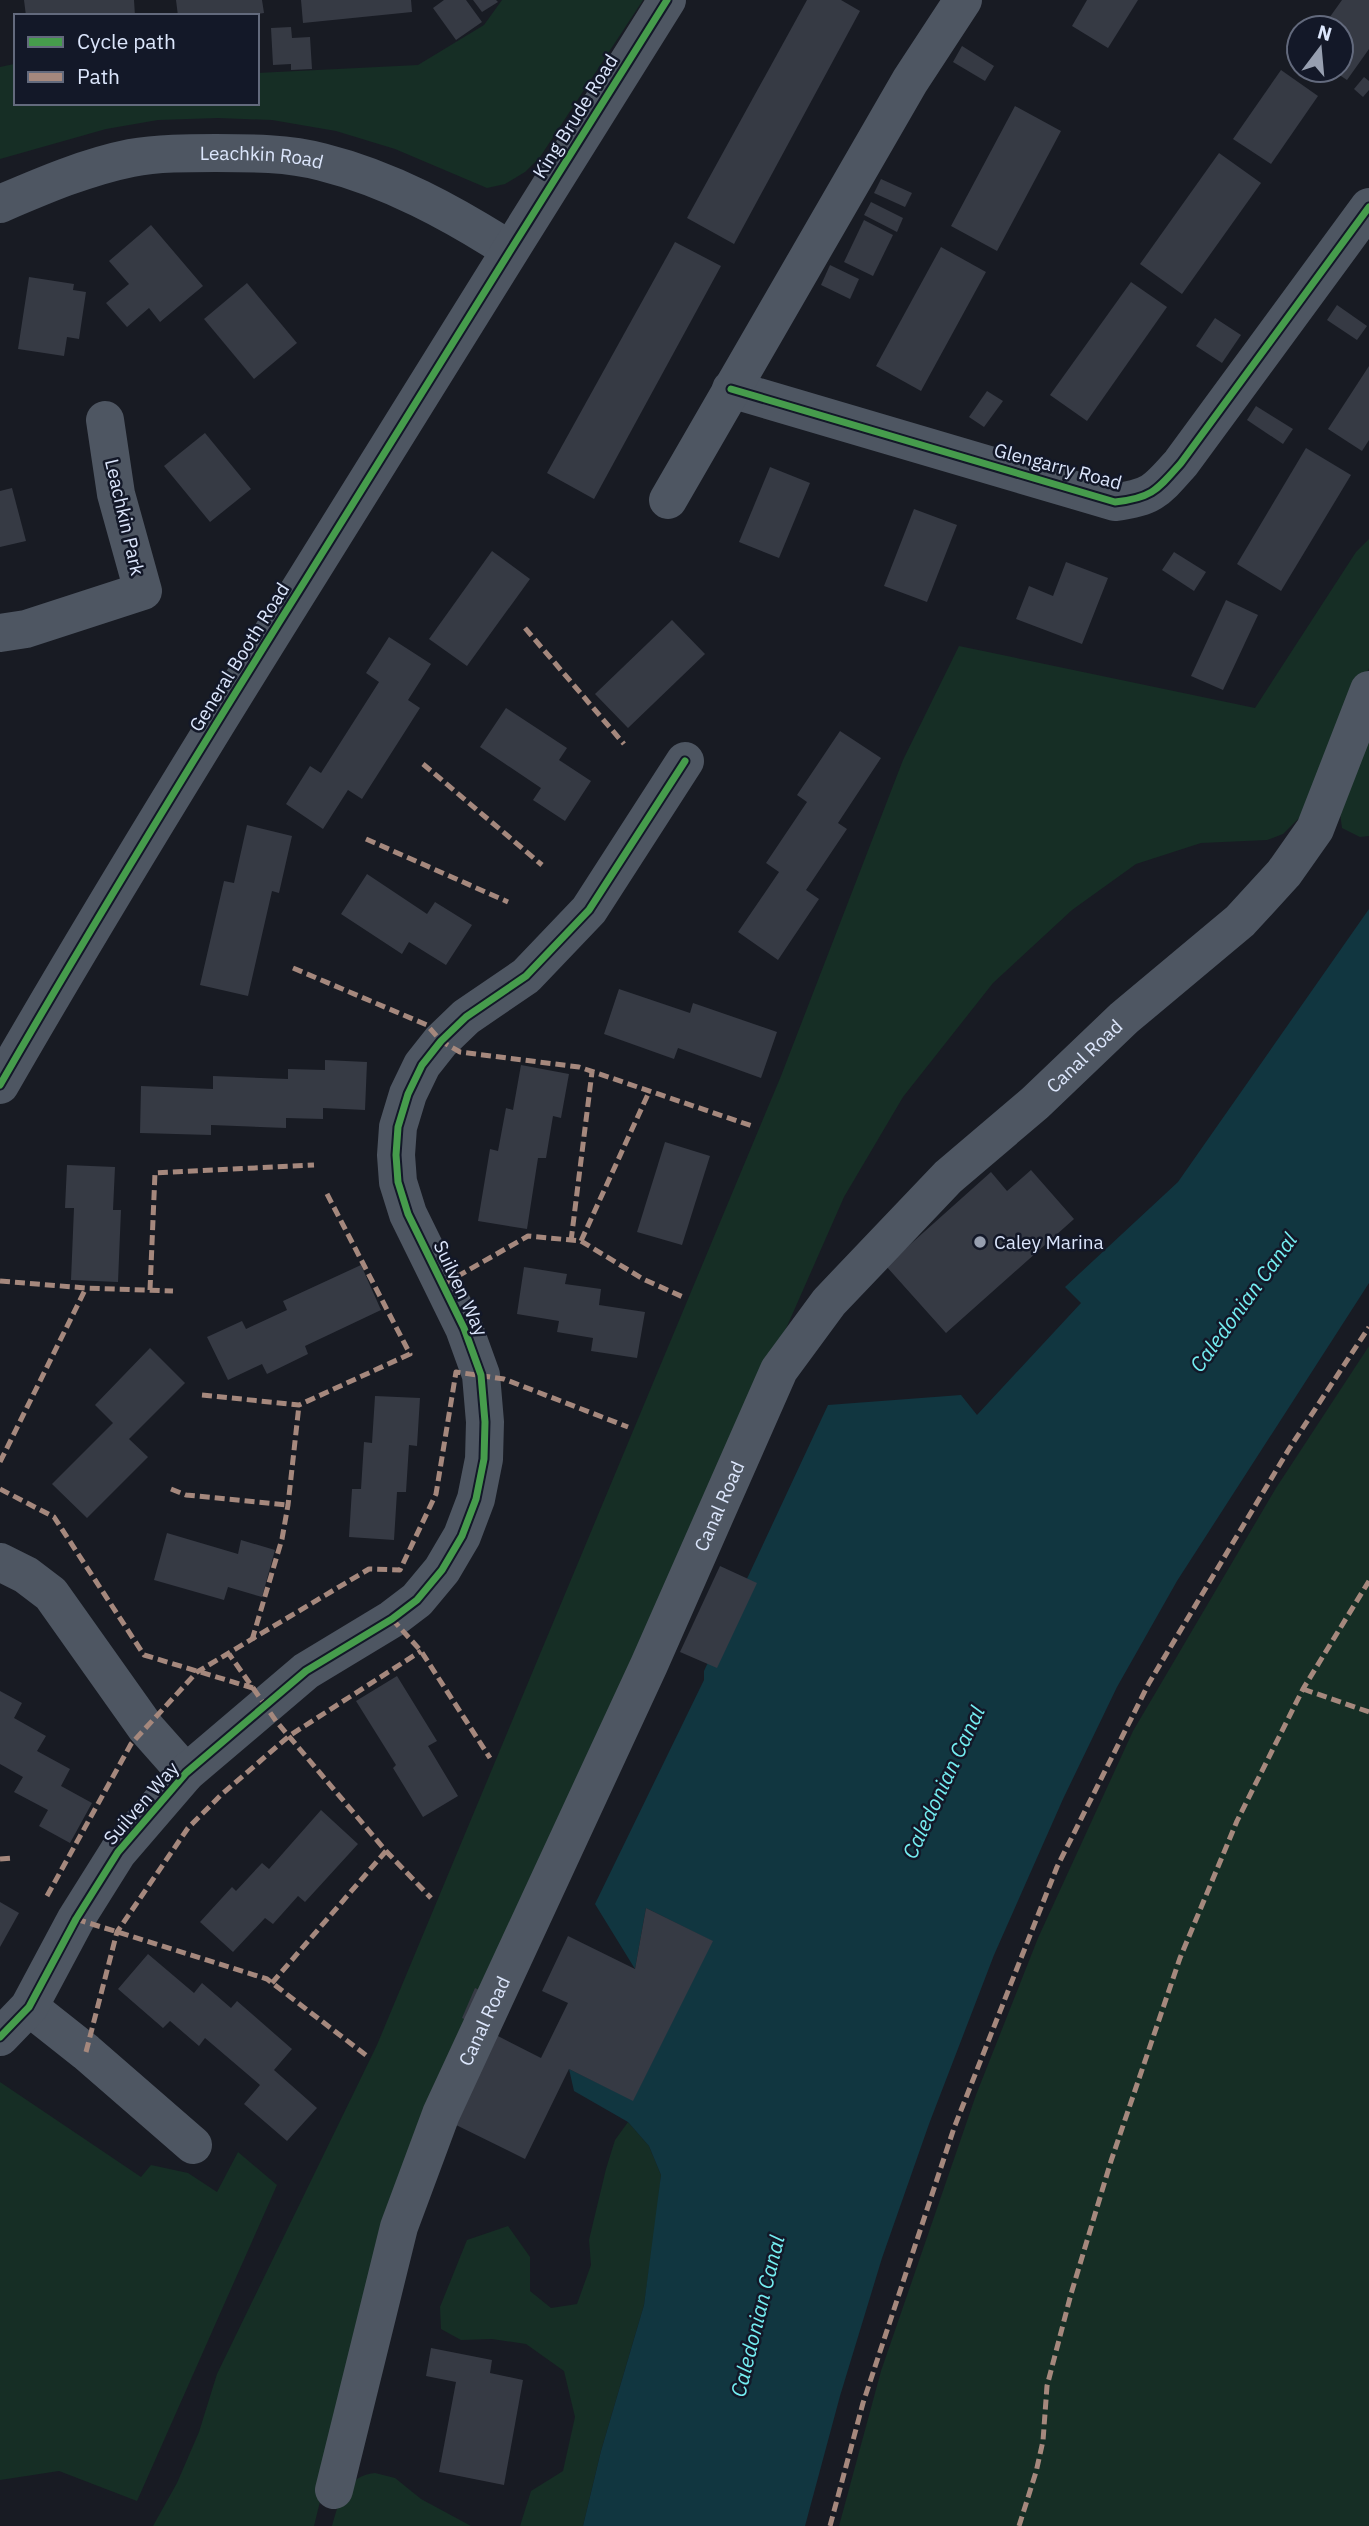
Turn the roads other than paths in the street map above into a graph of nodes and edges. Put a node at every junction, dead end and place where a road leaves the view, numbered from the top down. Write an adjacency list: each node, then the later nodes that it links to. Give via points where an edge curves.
1 (667, 0): 5 (street, King Brude Road)
2 (963, 0): 6 (street, via 910,80)
3 (0, 204): 5 (street, Leachkin Road, via 131,158 258,153 321,162 380,181 454,214)
4 (1369, 207): 6 (street, Glengarry Road, via 1181,463 1160,487 1139,499 1115,502)
5 (510, 250): 12 (street, General Booth Road, via 205,741)
6 (731, 389): 8 (street)
7 (105, 420): 9 (street, Leachkin Park, via 116,494 143,591)
8 (668, 500)
9 (0, 634)
10 (1369, 690): 18 (street, Canal Road, via 1315,829 1284,873 1241,920 948,1177 829,1302 779,1370 649,1665 441,2114 399,2227)
11 (685, 761): 14 (street, Suilven Way, via 589,910 526,976 466,1017 422,1065 398,1127 398,1182 408,1214 464,1328 481,1375 484,1460 477,1499 462,1536 417,1600 306,1671)
12 (0, 1085)
13 (0, 1562): 14 (street, Suilven Way, via 51,1594 146,1728)
14 (186, 1773): 15 (street, Suilven Way, via 118,1852)
15 (29, 2007): 16 (street, Suilven Way); 17 (street)
16 (0, 2036)
17 (192, 2146)
18 (334, 2490)

